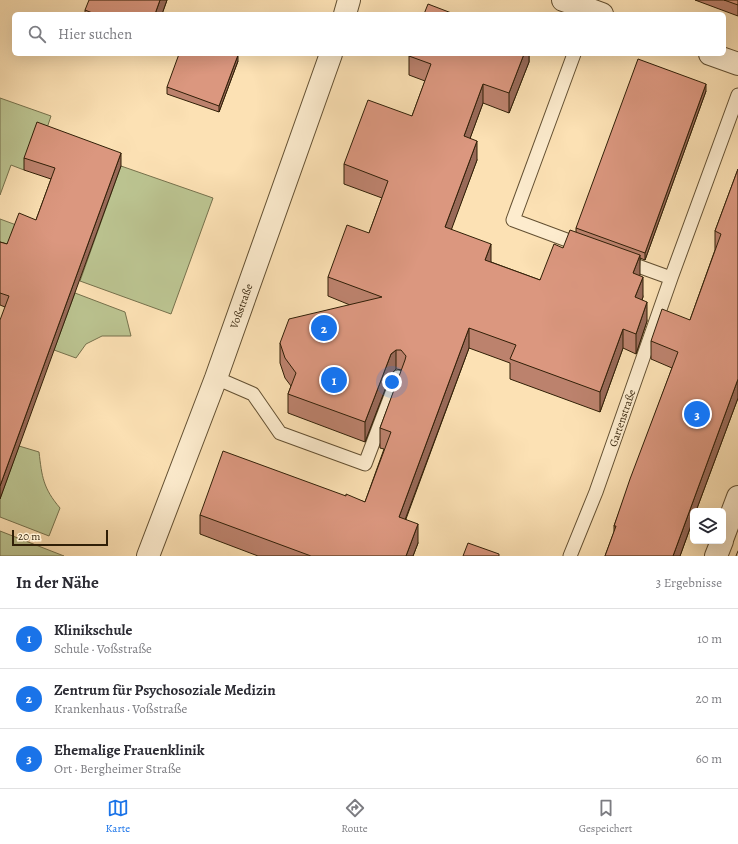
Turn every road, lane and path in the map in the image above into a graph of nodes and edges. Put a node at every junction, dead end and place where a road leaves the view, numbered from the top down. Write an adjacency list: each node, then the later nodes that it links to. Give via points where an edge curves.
1 (349, 0): 3 (street)
2 (563, 0): 4 (street)
3 (345, 12)
4 (592, 12)
5 (329, 56): 14 (street, Voßstraße)
6 (573, 56): 10 (lane, via 513,220)
7 (716, 56): 8 (street)
8 (738, 64)
9 (738, 95): 12 (lane, Gartenstraße)
10 (598, 252)
11 (612, 257): 12 (lane)
12 (670, 278): 19 (lane, Gartenstraße, via 596,492)
13 (398, 377): 14 (lane, via 365,464 280,433 253,394)
14 (216, 378): 18 (street, Voßstraße)
15 (738, 497): 16 (street)
16 (726, 529)
17 (721, 544): 20 (street)
18 (148, 556)
19 (570, 556)
20 (716, 556)

